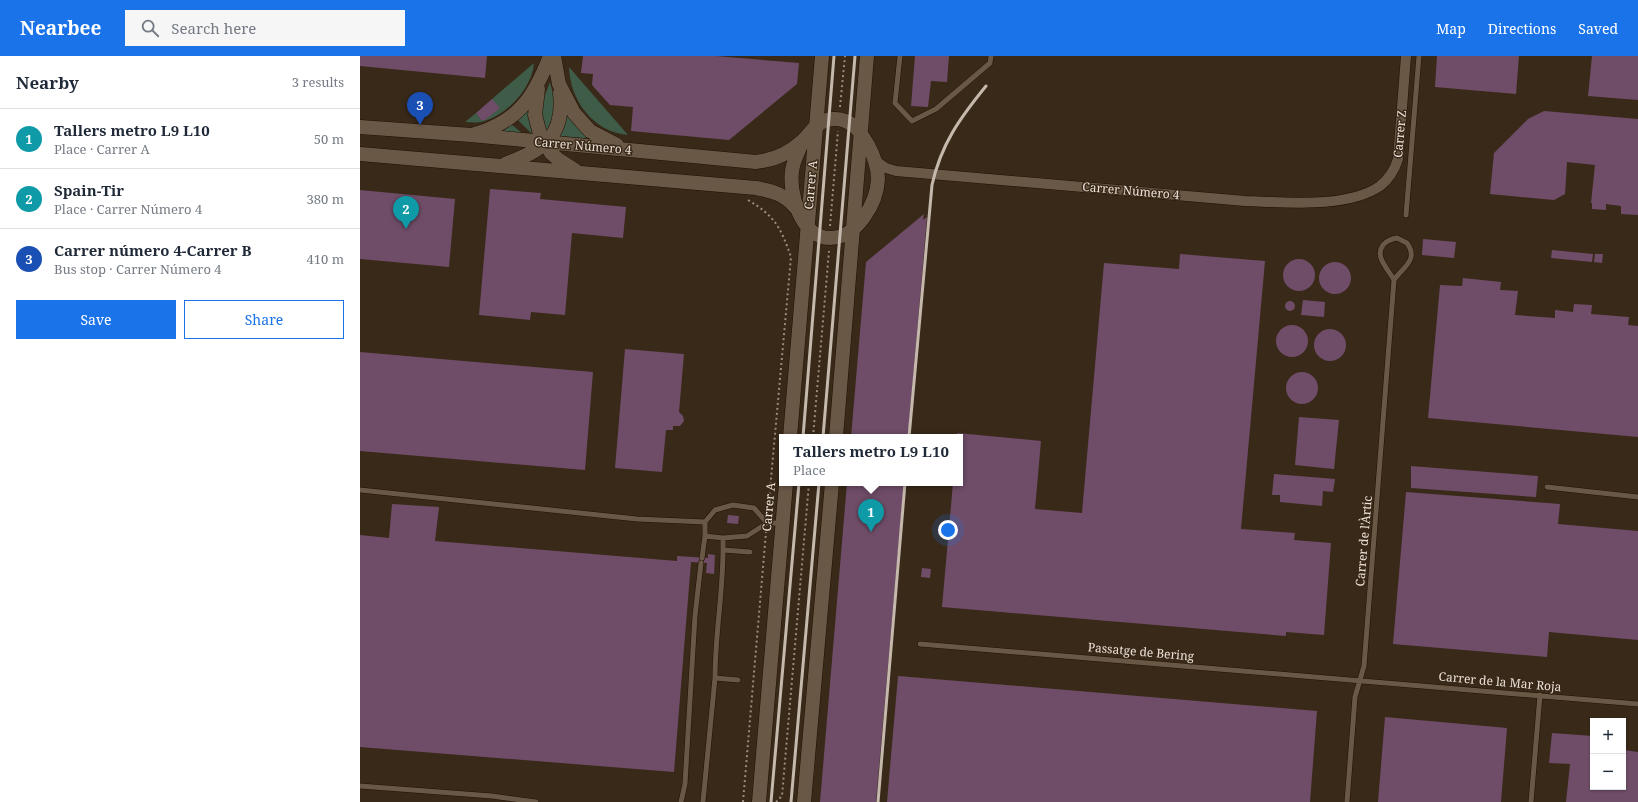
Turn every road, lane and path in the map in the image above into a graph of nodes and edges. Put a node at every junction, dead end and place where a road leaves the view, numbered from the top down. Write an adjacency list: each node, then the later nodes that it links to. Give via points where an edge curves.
1 (550, 56): 9 (main road)
2 (554, 56): 10 (main road)
3 (822, 56): 11 (main road, Carrer A)
4 (867, 56): 13 (main road)
5 (900, 56): 6 (lane, via 895,103 912,121 936,109 990,63)
6 (991, 56)
7 (1406, 56): 22 (street, Carrer Z, via 1398,159)
8 (1419, 56): 25 (lane, Carrer Z)
9 (539, 82): 14 (main road, via 518,112 498,125); 15 (main road, via 535,115 536,124)
10 (559, 84): 15 (main road, via 562,108 560,120); 17 (main road, via 574,113 590,131)
11 (817, 125): 13 (main road, via 834,119 843,120 853,124); 16 (main road); 26 (main road, Carrer A)
12 (360, 127): 14 (main road, Carrer Número 4)
13 (861, 133): 19 (main road); 27 (main road)
14 (471, 136): 15 (main road, Carrer Número 4)
15 (545, 143): 17 (main road, Carrer Número 4); 20 (main road, via 530,154); 21 (main road, via 551,153)
16 (802, 143): 17 (main road, Carrer Número 4, via 780,157 756,162); 24 (main road, via 792,170 793,194)
17 (626, 149)
18 (360, 154): 20 (main road)
19 (876, 161): 22 (street, Carrer Número 4, via 896,171 934,175 1294,203 1355,196); 27 (main road, via 876,191 866,214)
20 (501, 166): 21 (main road)
21 (579, 173): 24 (main road, via 756,188 779,193)
22 (1386, 181)
23 (742, 198): 38 (path, Carrer A, via 761,208 773,220 781,231 791,257)
24 (797, 208): 26 (main road)
25 (1406, 215)
26 (807, 227): 27 (main road, via 815,234 830,238 844,235); 29 (main road, Carrer A)
27 (853, 229): 30 (main road)
28 (1394, 280): 28 (lane, via 1412,258 1410,247 1398,238 1388,241 1380,253); 47 (lane, Carrer de l'Àrtic, via 1364,666)
29 (790, 434)
30 (836, 434)
31 (786, 486): 39 (main road, Carrer A)
32 (809, 486): 57 (path, via 782,796)
33 (832, 486): 51 (main road)
34 (1547, 487): 36 (lane)
35 (360, 490): 37 (lane, via 637,519)
36 (1638, 497)
37 (705, 522): 38 (lane, via 715,510 733,505 754,508); 40 (lane)
38 (767, 523): 39 (lane); 41 (lane, via 747,536); 55 (path, Carrer A)
39 (783, 524): 56 (main road, Carrer A)
40 (705, 536): 41 (lane); 53 (lane, via 695,616 685,784)
41 (723, 538): 42 (lane)
42 (724, 550): 43 (lane); 45 (lane)
43 (750, 552)
44 (920, 644): 47 (lane, Passatge de Bering)
45 (715, 678): 46 (lane); 54 (lane)
46 (738, 680)
47 (1360, 680): 48 (lane, Carrer de la Mar Roja); 58 (lane, Carrer de l'Àrtic, via 1356,697)
48 (1540, 695): 49 (lane, Carrer de la Mar Roja); 59 (lane)
49 (1638, 704)
50 (360, 786): 52 (lane)
51 (803, 800)
52 (536, 802)
53 (681, 802)
54 (703, 802)
55 (743, 802)
56 (759, 802)
57 (776, 802)
58 (1347, 802)
59 (1531, 802)

